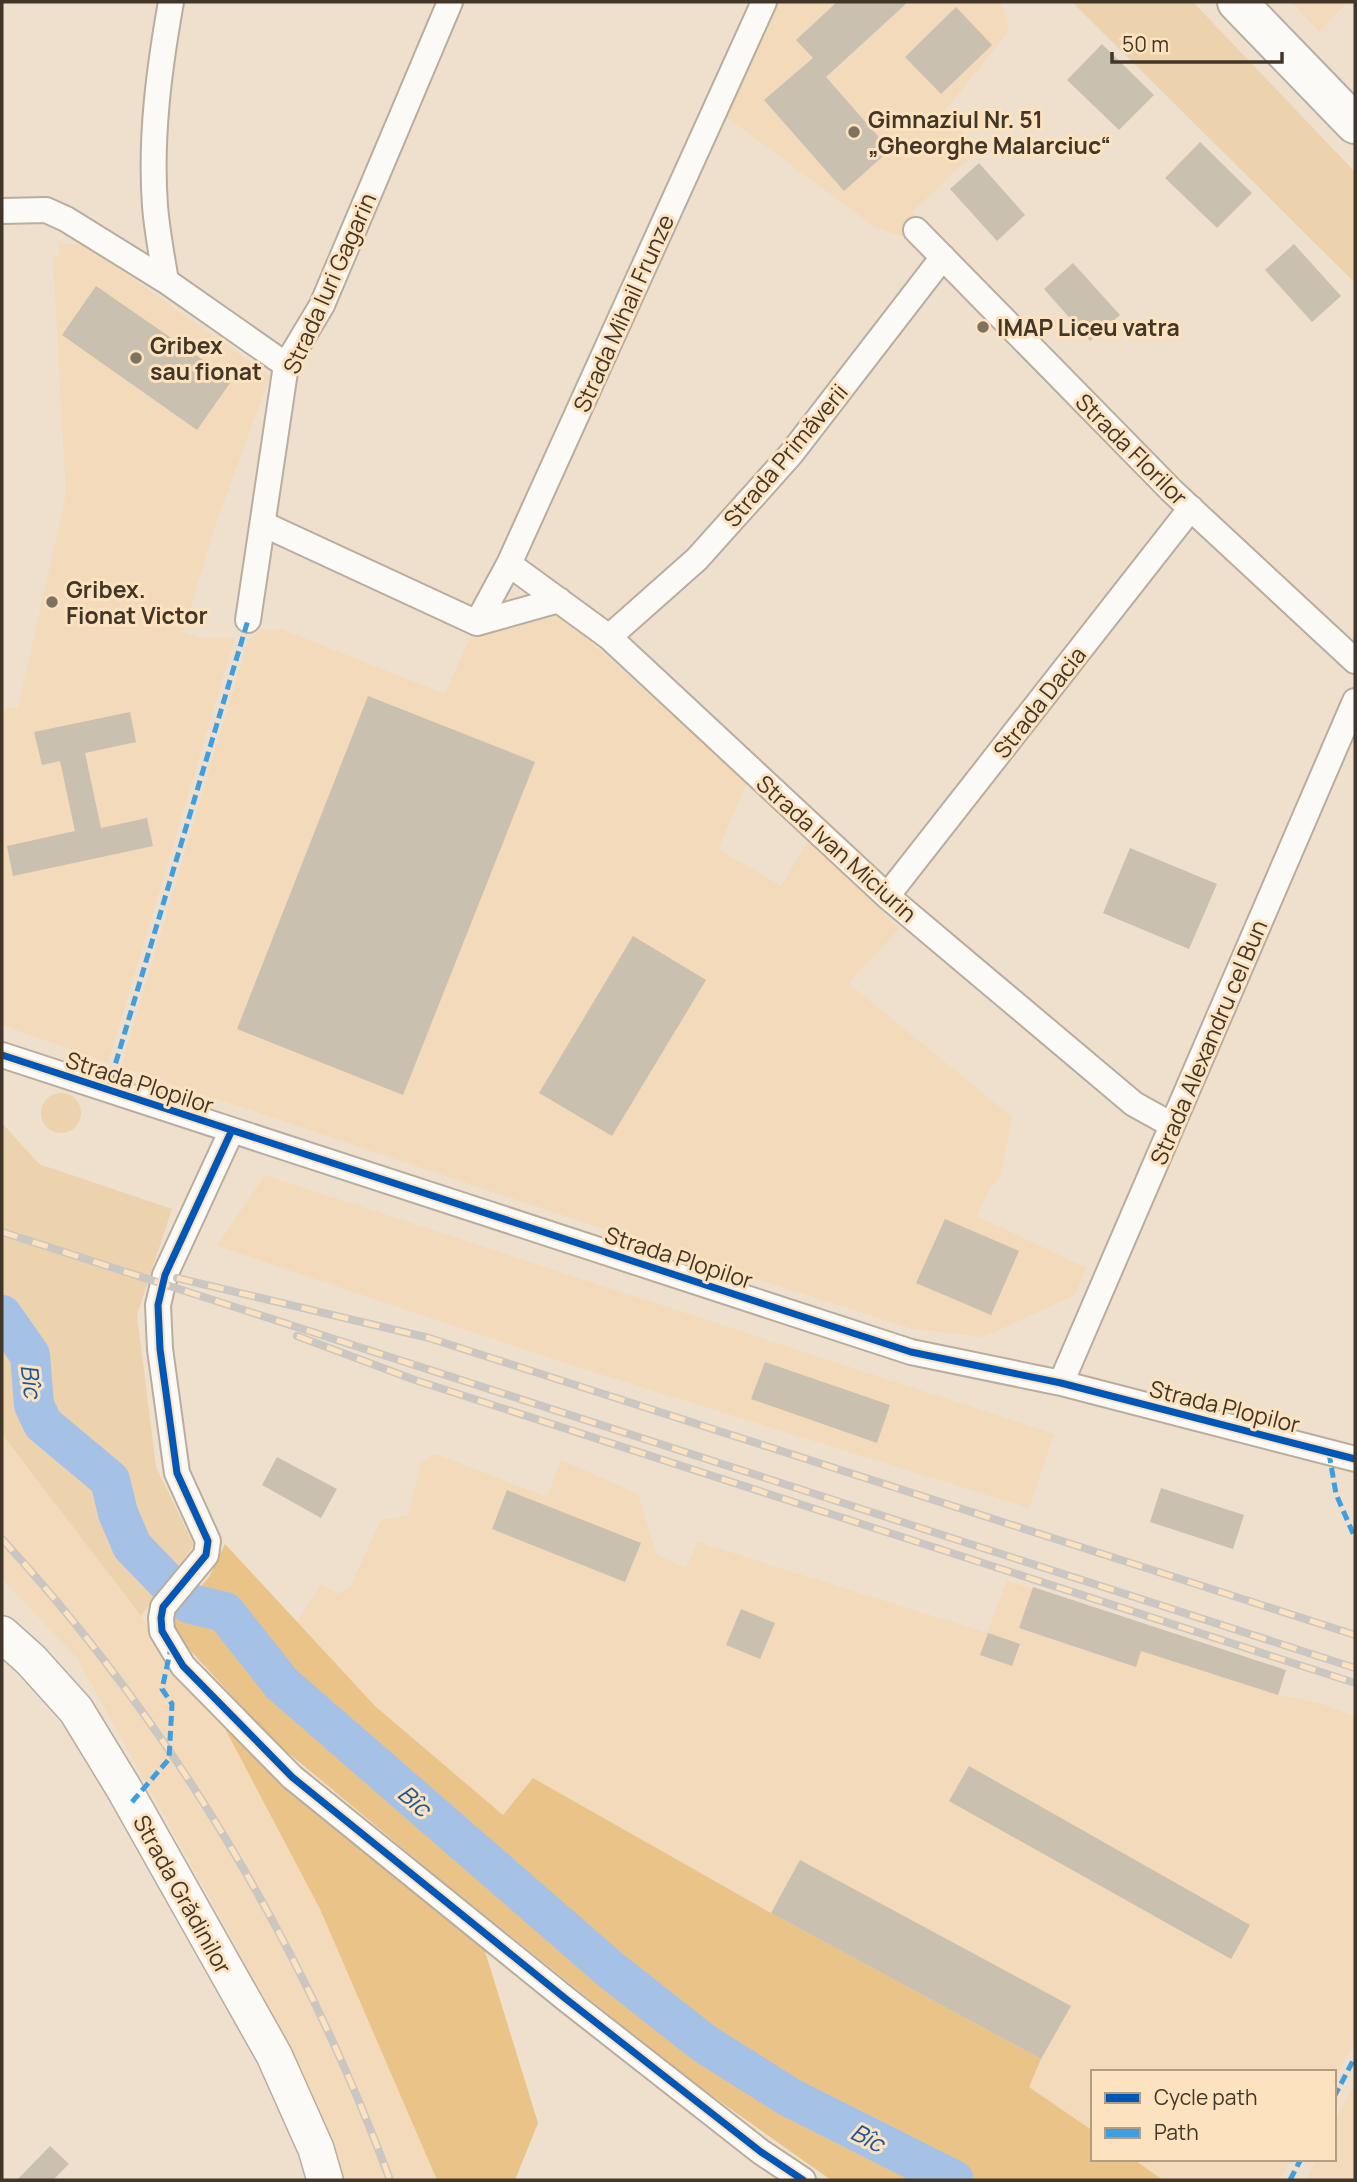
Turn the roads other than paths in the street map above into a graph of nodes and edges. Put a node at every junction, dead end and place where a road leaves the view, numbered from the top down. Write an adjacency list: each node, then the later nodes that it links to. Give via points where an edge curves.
1 (171, 2): 9 (street, via 159,66 155,128 155,207)
2 (450, 2): 10 (street, Strada Iuri Gagarin, via 322,305)
3 (764, 2): 13 (street, Strada Mihail Frunze)
4 (1237, 2): 5 (highway)
5 (1355, 124)
6 (2, 211): 9 (street, via 46,210)
7 (916, 230): 8 (street, Strada Florilor)
8 (943, 257): 11 (street, Strada Florilor); 17 (street, Strada Primăverii, via 791,454 698,559)
9 (166, 282): 10 (street)
10 (286, 365): 12 (street, Strada Iuri Gagarin)
11 (1191, 508): 18 (street, Strada Florilor); 20 (street, Strada Dacia)
12 (263, 524): 15 (street, Strada Iuri Gagarin); 16 (street)
13 (509, 564): 14 (street, Strada Ivan Miciurin); 16 (street, Strada Mihail Frunze)
14 (559, 600): 16 (street); 17 (street, Strada Ivan Miciurin)
15 (248, 620)
16 (477, 623)
17 (609, 637): 20 (street, Strada Ivan Miciurin)
18 (1355, 661)
19 (1355, 701): 22 (street, Strada Alexandru cel Bun)
20 (887, 896): 22 (street, Strada Ivan Miciurin, via 1134,1104)
21 (2, 1055): 23 (street, Strada Plopilor)
22 (1171, 1125): 24 (street, Strada Alexandru cel Bun)
23 (231, 1132): 24 (street, Strada Plopilor, via 911,1352); 28 (street, via 165,1275 158,1305 177,1473 208,1541 206,1555 163,1607 162,1631 183,1666 292,1777 577,2007)
24 (1061, 1383): 25 (street, Strada Plopilor)
25 (1355, 1459)
26 (2, 1634): 27 (street, Strada Grădinilor, via 76,1710 123,1787 274,2056)
27 (325, 2180)
28 (803, 2180)

